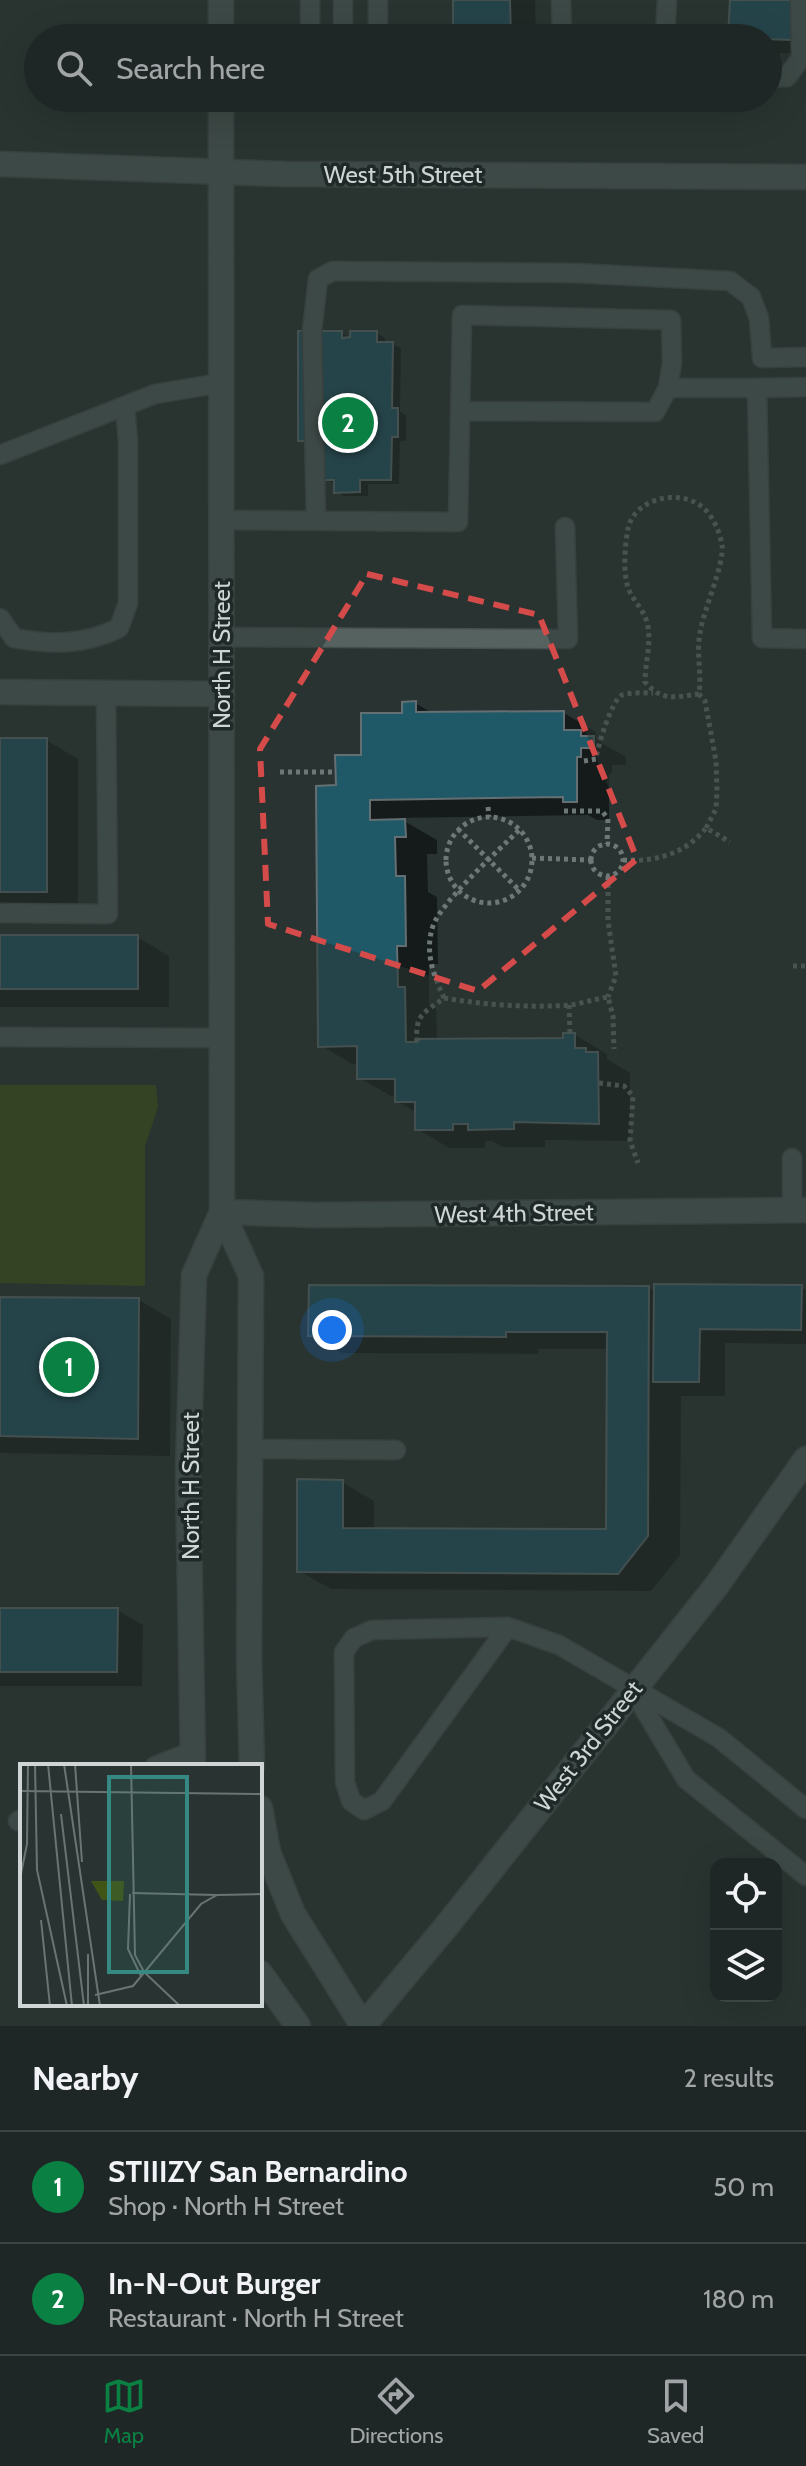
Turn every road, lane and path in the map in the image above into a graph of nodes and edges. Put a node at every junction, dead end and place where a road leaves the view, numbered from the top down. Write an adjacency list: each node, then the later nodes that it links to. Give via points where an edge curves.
1 (221, 0): 8 (main road)
2 (310, 0): 9 (lane)
3 (343, 0): 10 (lane)
4 (378, 0): 11 (lane)
5 (561, 0): 12 (lane)
6 (667, 0): 13 (lane)
7 (800, 0): 14 (lane, via 801,58)
8 (221, 24)
9 (310, 24)
10 (343, 24)
11 (378, 24)
12 (562, 24)
13 (666, 24)
14 (782, 77)
15 (221, 112): 17 (main road, North H Street)
16 (0, 164): 17 (main road, West 5th Street)
17 (221, 172): 18 (main road, West 5th Street); 20 (main road, North H Street)
18 (806, 177)
19 (806, 357): 28 (lane, via 762,358 759,318 751,297 730,281 575,273 333,271 318,279 312,331)
20 (221, 383): 24 (lane, via 155,394); 27 (main road, North H Street)
21 (806, 387): 23 (lane)
22 (668, 388): 23 (lane); 25 (lane, via 655,412); 25 (lane, via 671,320 462,315)
23 (757, 388): 32 (lane, via 762,638)
24 (125, 406): 26 (lane); 30 (lane, via 128,603 119,628 96,639 41,643 14,638)
25 (461, 411): 28 (lane, via 458,522)
26 (0, 455)
27 (221, 520): 28 (lane); 31 (main road, North H Street)
28 (316, 521)
29 (565, 527): 31 (lane, via 568,639)
30 (0, 618)
31 (221, 637): 36 (main road, North H Street)
32 (806, 639)
33 (0, 692): 34 (main road)
34 (106, 693): 36 (main road); 56 (lane, via 108,914)
35 (654, 693): 37 (path); 37 (path, via 645,682 648,627 627,585 628,526 636,510 672,497 694,501 708,512 723,549 699,634); 38 (path, via 615,699 596,759)
36 (222, 694): 64 (main road, North H Street)
37 (699, 694): 44 (path, via 705,701 716,761 716,809)
38 (584, 761)
39 (280, 772): 40 (path)
40 (336, 772)
41 (488, 807): 43 (path)
42 (564, 811): 48 (path, via 602,811 608,819)
43 (489, 817): 45 (path); 46 (path)
44 (706, 828): 47 (path); 52 (path, via 672,854)
45 (458, 829): 50 (path); 55 (path, via 450,841 446,869)
46 (519, 830): 49 (path, via 530,844); 50 (path)
47 (730, 842)
48 (607, 844): 51 (path, via 594,850); 52 (path, via 618,847)
49 (532, 858): 51 (path); 54 (path, via 528,880)
50 (489, 860): 54 (path); 55 (path)
51 (590, 860): 53 (path, via 594,870)
52 (623, 860): 53 (path, via 618,873)
53 (608, 876): 59 (path, via 616,976)
54 (519, 890): 55 (path, via 492,903)
55 (459, 891): 60 (path, via 433,926 430,942 430,963)
56 (0, 913)
57 (793, 966): 58 (path)
58 (806, 966)
59 (608, 997): 61 (path); 66 (path)
60 (444, 998): 61 (path); 65 (path, via 416,1023)
61 (569, 1005): 62 (path)
62 (570, 1033)
63 (0, 1037): 64 (lane)
64 (222, 1038): 70 (main road, North H Street)
65 (417, 1042)
66 (614, 1049)
67 (599, 1083): 69 (path, via 624,1086 633,1096 630,1141)
68 (792, 1158): 71 (lane)
69 (638, 1163)
70 (222, 1212): 71 (main road, West 4th Street); 72 (main road, North H Street, via 251,1276); 77 (main road, North H Street, via 194,1275 188,1470)
71 (801, 1213)
72 (250, 1449): 73 (lane); 79 (main road, North H Street)
73 (396, 1450)
74 (806, 1459): 76 (main road, West 3rd Street, via 717,1585)
75 (508, 1627): 75 (lane, via 372,1630 354,1638 344,1652 345,1782 351,1801 364,1810 382,1801); 76 (lane, via 559,1645)
76 (632, 1690): 80 (lane, via 719,1738); 82 (lane, via 686,1779); 85 (main road, West 3rd Street)
77 (193, 1758): 78 (lane)
78 (164, 1764)
79 (252, 1764)
80 (806, 1809)
81 (262, 1819): 85 (main road, via 268,1852 293,1914)
82 (806, 1876)
83 (262, 1976): 84 (main road)
84 (298, 2026)
85 (363, 2026)

